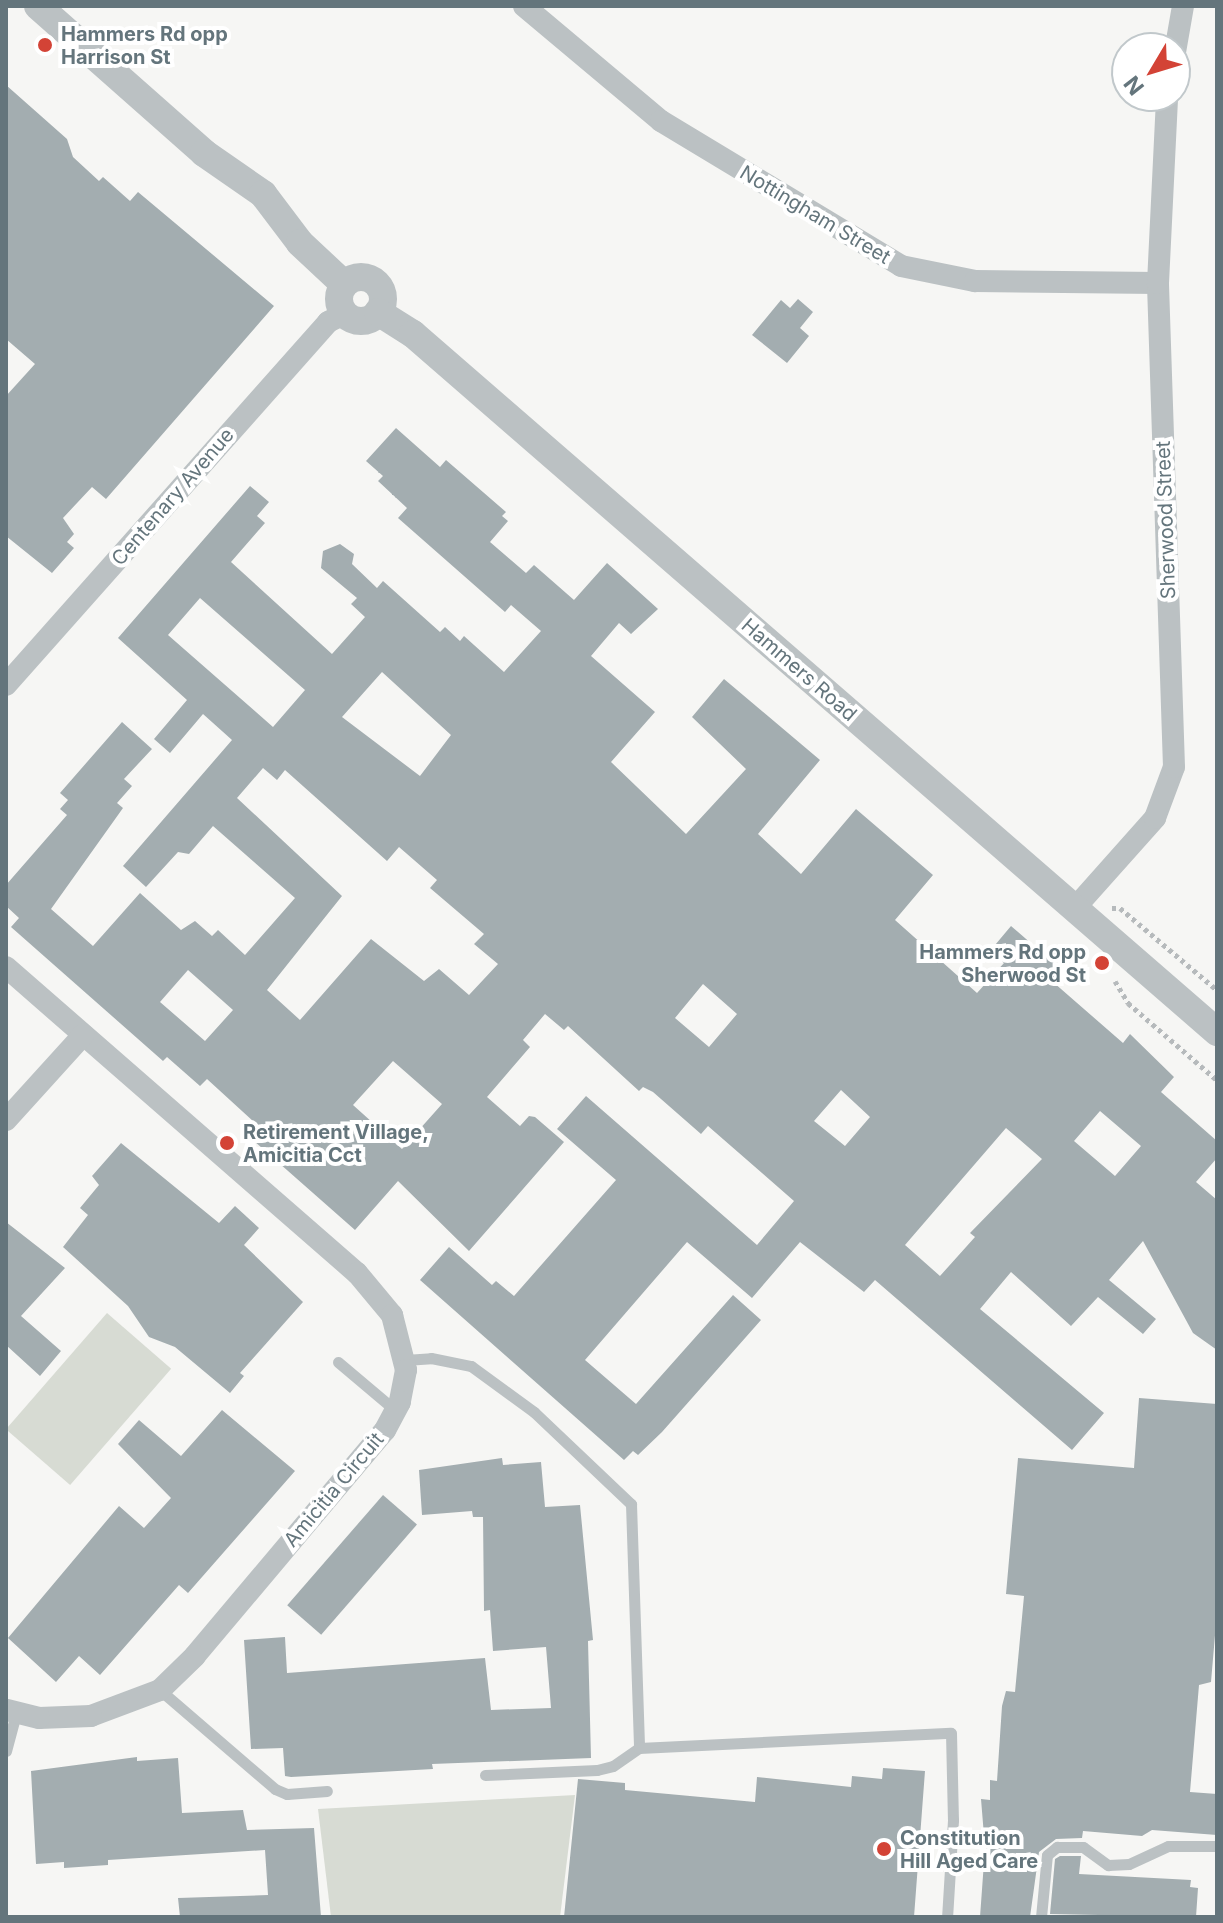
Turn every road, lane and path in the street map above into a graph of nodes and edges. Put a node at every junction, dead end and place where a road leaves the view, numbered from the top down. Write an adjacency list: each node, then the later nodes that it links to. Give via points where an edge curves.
1 (38, 6): 7 (street, via 204,153 263,194 300,243)
2 (524, 6): 6 (street, Nottingham Street, via 661,121 901,266 975,281)
3 (1183, 6): 4 (street)
4 (1178, 32)
5 (1166, 112): 6 (street, Sherwood Street)
6 (1158, 283): 12 (street, Sherwood Street, via 1174,767 1155,818)
7 (344, 284): 8 (street, via 355,277 374,281 382,294); 9 (street, via 339,295)
8 (378, 312): 9 (street, via 365,321); 12 (street, Hammers Road, via 413,334)
9 (344, 314): 10 (street, Centenary Avenue, via 328,322)
10 (6, 685)
11 (1120, 908): 14 (path)
12 (1074, 909): 16 (street, Hammers Road)
13 (6, 967): 17 (street, Amicitia Circuit)
14 (1217, 990)
15 (1128, 1003): 18 (path)
16 (1217, 1032)
17 (83, 1035): 19 (street); 20 (street, Amicitia Circuit, via 357,1273 392,1315)
18 (1217, 1080)
19 (6, 1120)
20 (405, 1360): 22 (street, Amicitia Circuit); 25 (lane, via 431,1358 471,1366 534,1412 631,1504)
21 (338, 1362): 22 (lane)
22 (396, 1411): 23 (street, Amicitia Circuit, via 195,1656)
23 (160, 1690): 24 (street, Amicitia Circuit, via 91,1716); 28 (lane, via 275,1789 287,1794)
24 (11, 1712): 26 (lane)
25 (639, 1748): 27 (lane, via 597,1770); 30 (lane, via 951,1733)
26 (6, 1751)
27 (485, 1775)
28 (327, 1791)
29 (1217, 1846): 31 (lane, via 1168,1846 1129,1864 1114,1865 1083,1847 1057,1847 1047,1855)
30 (947, 1917)
31 (1041, 1917)

